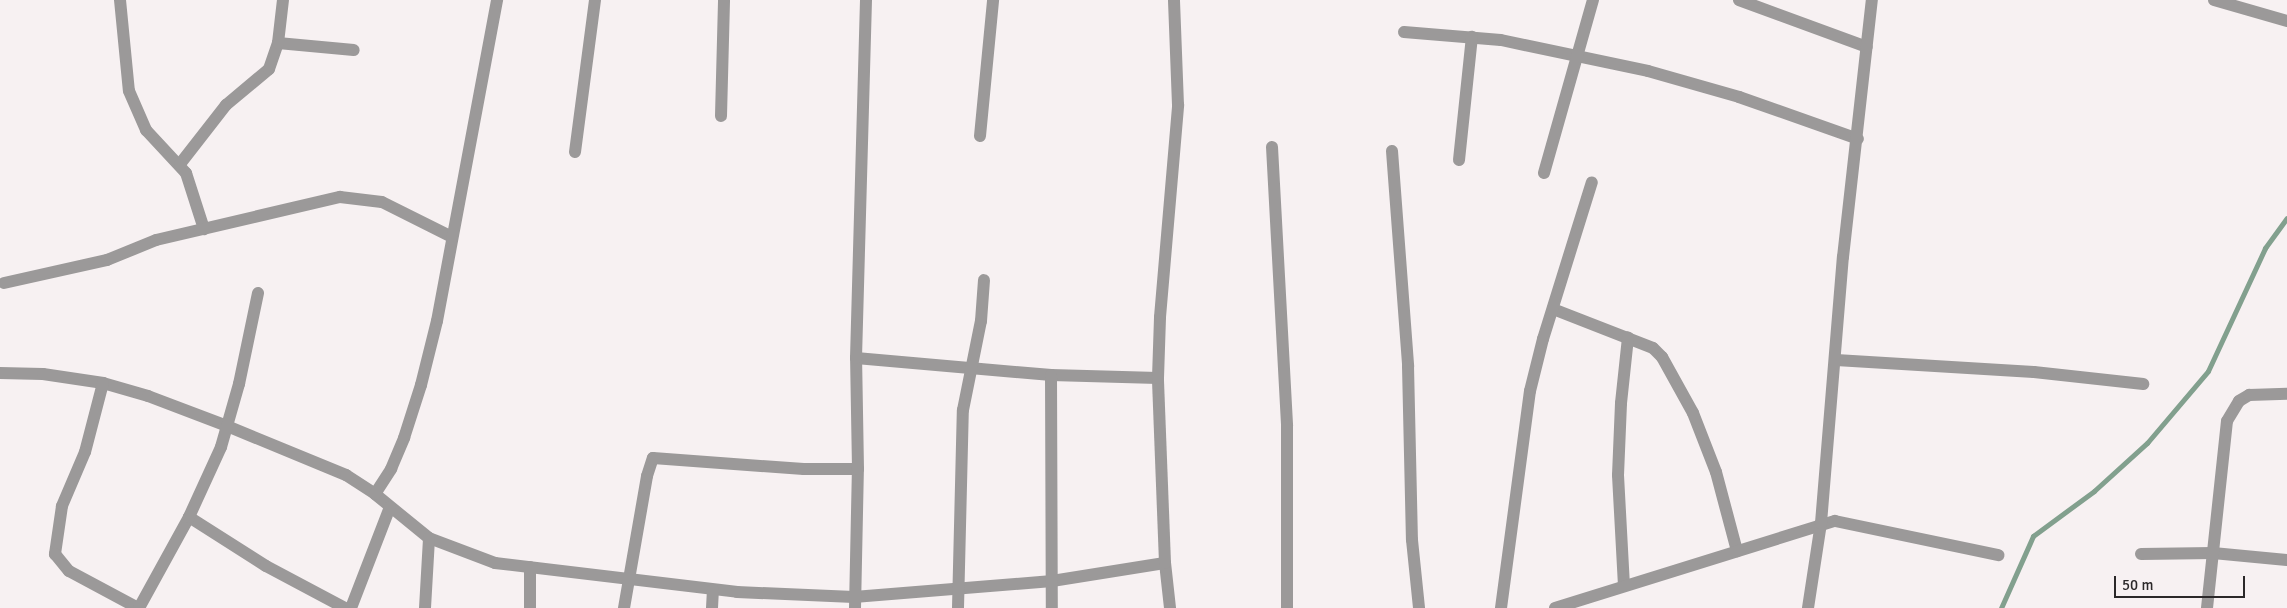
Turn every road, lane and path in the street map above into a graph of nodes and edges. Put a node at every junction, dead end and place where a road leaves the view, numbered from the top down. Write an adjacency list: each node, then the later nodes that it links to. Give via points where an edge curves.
1 (120, 0): 27 (street, via 129,91 146,130)
2 (283, 0): 16 (street)
3 (497, 0): 31 (street)
4 (595, 0): 25 (street)
5 (724, 0): 20 (street)
6 (866, 0): 37 (street)
7 (993, 0): 21 (street)
8 (1174, 0): 42 (street, via 1178,105)
9 (1593, 0): 19 (street)
10 (1739, 0): 17 (street)
11 (1872, 0): 17 (street)
12 (2214, 0): 13 (street)
13 (2287, 21)
14 (1404, 32): 15 (street)
15 (1472, 37): 19 (street, via 1539,46); 26 (street)
16 (278, 43): 18 (street); 27 (street, via 269,69 226,105)
17 (1867, 47): 22 (street)
18 (354, 50)
19 (1576, 56): 22 (street, via 1648,71 1739,97); 28 (street)
20 (721, 116)
21 (980, 136)
22 (1858, 139): 38 (street, via 1843,257)
23 (1272, 147): 76 (street, via 1286,426)
24 (1392, 151): 77 (street, via 1408,366 1412,540)
25 (574, 152)
26 (1459, 160)
27 (180, 164): 30 (street, via 191,184)
28 (1544, 173)
29 (1592, 182): 35 (street)
30 (204, 230): 31 (street, via 340,198 382,202); 33 (street, via 156,240 107,260)
31 (452, 237): 48 (street, via 421,385 391,469)
32 (984, 280): 39 (street, via 981,321)
33 (4, 283)
34 (258, 293): 46 (street, via 252,331)
35 (1553, 309): 36 (street); 78 (street, via 1543,339 1524,429)
36 (1628, 337): 53 (street, via 1652,348 1672,370 1716,472); 62 (street, via 1618,475)
37 (856, 358): 39 (street); 47 (street)
38 (1836, 360): 44 (street, via 2034,372); 51 (street)
39 (969, 368): 41 (street); 63 (street, via 963,410)
40 (0, 373): 43 (street, via 44,374)
41 (1051, 376): 42 (street); 61 (street)
42 (1158, 378): 58 (street)
43 (103, 383): 46 (street); 66 (street, via 85,452 62,506 55,554 69,571)
44 (2143, 384)
45 (2287, 394): 54 (street, via 2249,395 2233,408 2225,432)
46 (227, 426): 48 (street, via 303,455); 50 (street, via 211,471)
47 (858, 469): 60 (street, via 804,469 653,458 646,476); 65 (street)
48 (375, 494): 49 (street)
49 (390, 507): 52 (street); 68 (street)
50 (188, 517): 66 (street); 67 (street, via 266,566)
51 (1821, 523): 53 (street); 56 (street, via 1835,521); 80 (street)
52 (429, 538): 59 (street, via 495,563); 69 (street)
53 (1737, 551): 62 (street)
54 (2212, 553): 55 (street); 57 (street); 81 (street)
55 (2141, 554)
56 (1998, 555)
57 (2287, 560)
58 (1165, 563): 61 (street); 75 (street)
59 (530, 567): 60 (street); 70 (street)
60 (629, 580): 64 (street); 71 (street)
61 (1052, 581): 63 (street); 74 (street)
62 (1624, 586): 79 (street)
63 (959, 589): 65 (street); 73 (street)
64 (713, 590): 65 (street); 72 (street)
65 (854, 602)
66 (138, 608)
67 (345, 608)
68 (351, 608)
69 (425, 608)
70 (530, 608)
71 (624, 608)
72 (712, 608)
73 (958, 608)
74 (1052, 608)
75 (1170, 608)
76 (1286, 608)
77 (1419, 608)
78 (1502, 608)
79 (1555, 608)
80 (1808, 608)
81 (2207, 608)

